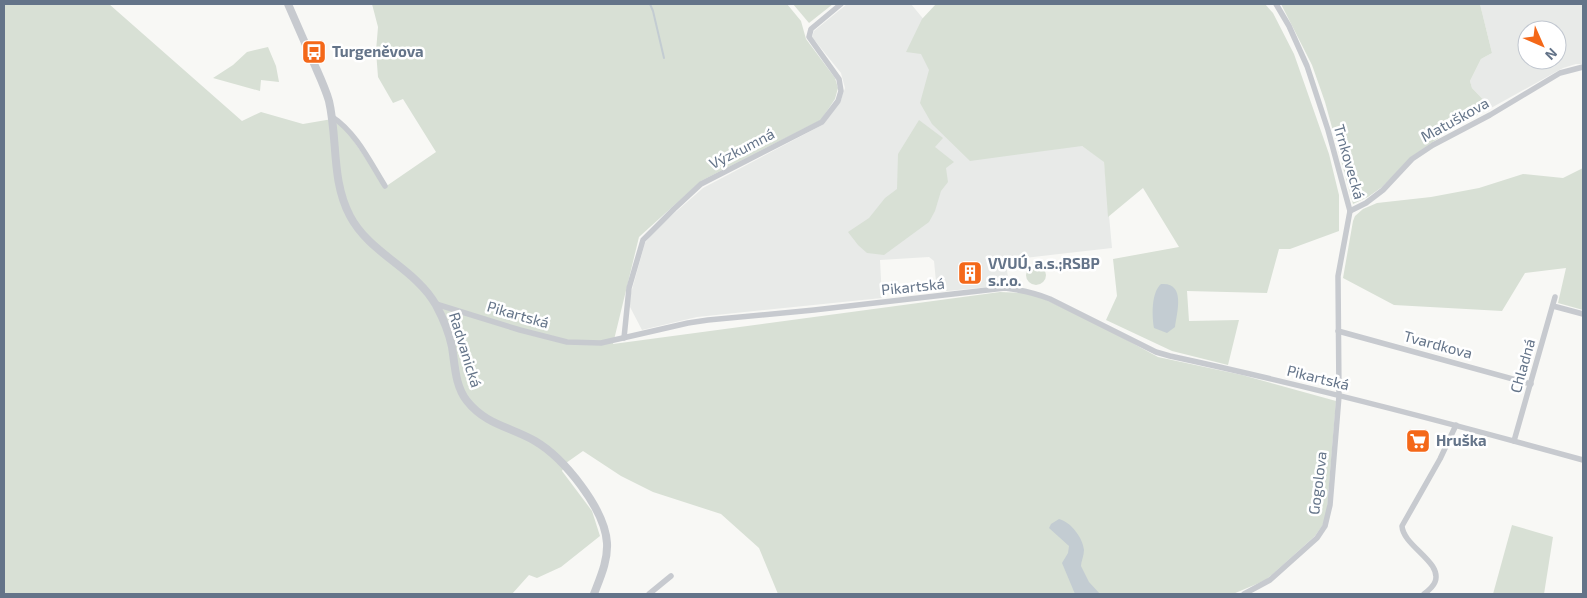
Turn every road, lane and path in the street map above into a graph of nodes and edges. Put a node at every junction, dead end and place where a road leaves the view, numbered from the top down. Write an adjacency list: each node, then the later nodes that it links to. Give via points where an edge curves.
1 (288, 4): 5 (street, Radvanická, via 324,87)
2 (842, 4): 13 (street, Výzkumná, via 811,29 809,37 839,79 841,91 838,101 822,122 702,184 643,240 629,288)
3 (1276, 4): 7 (street, Trnkovecká, via 1290,26 1307,66)
4 (1583, 68): 7 (street, Matuškova, via 1560,73 1433,145 1412,159 1383,190)
5 (331, 116): 6 (street, via 350,132); 9 (street, Radvanická, via 338,185 350,216 368,241 421,285)
6 (385, 186)
7 (1350, 211): 12 (street, Trnkovecká, via 1338,276)
8 (1555, 298): 10 (street, Chladná)
9 (436, 304): 13 (street, Pikartská, via 567,342 600,344); 20 (street, Radvanická, via 447,329 458,384 466,400 492,422 531,439 550,452 566,467 596,510 607,548)
10 (1553, 306): 11 (street); 14 (street, Chladná)
11 (1583, 314)
12 (1338, 331): 14 (street, Tvardkova); 15 (street, Trnkovecká)
13 (624, 338): 15 (street, Pikartská, via 708,320 1005,288 1036,293 1156,352)
14 (1531, 384): 17 (street, Chladná)
15 (1339, 396): 16 (street, Pikartská); 22 (street, Gogolova, via 1330,510 1325,526 1317,538 1277,575)
16 (1456, 425): 17 (street, Pikartská); 23 (street, via 1402,526 1406,538 1435,571 1435,583)
17 (1514, 441): 18 (street, Pikartská)
18 (1583, 460)
19 (671, 576): 21 (street)
20 (594, 594)
21 (649, 594)
22 (1244, 594)
23 (1424, 594)

